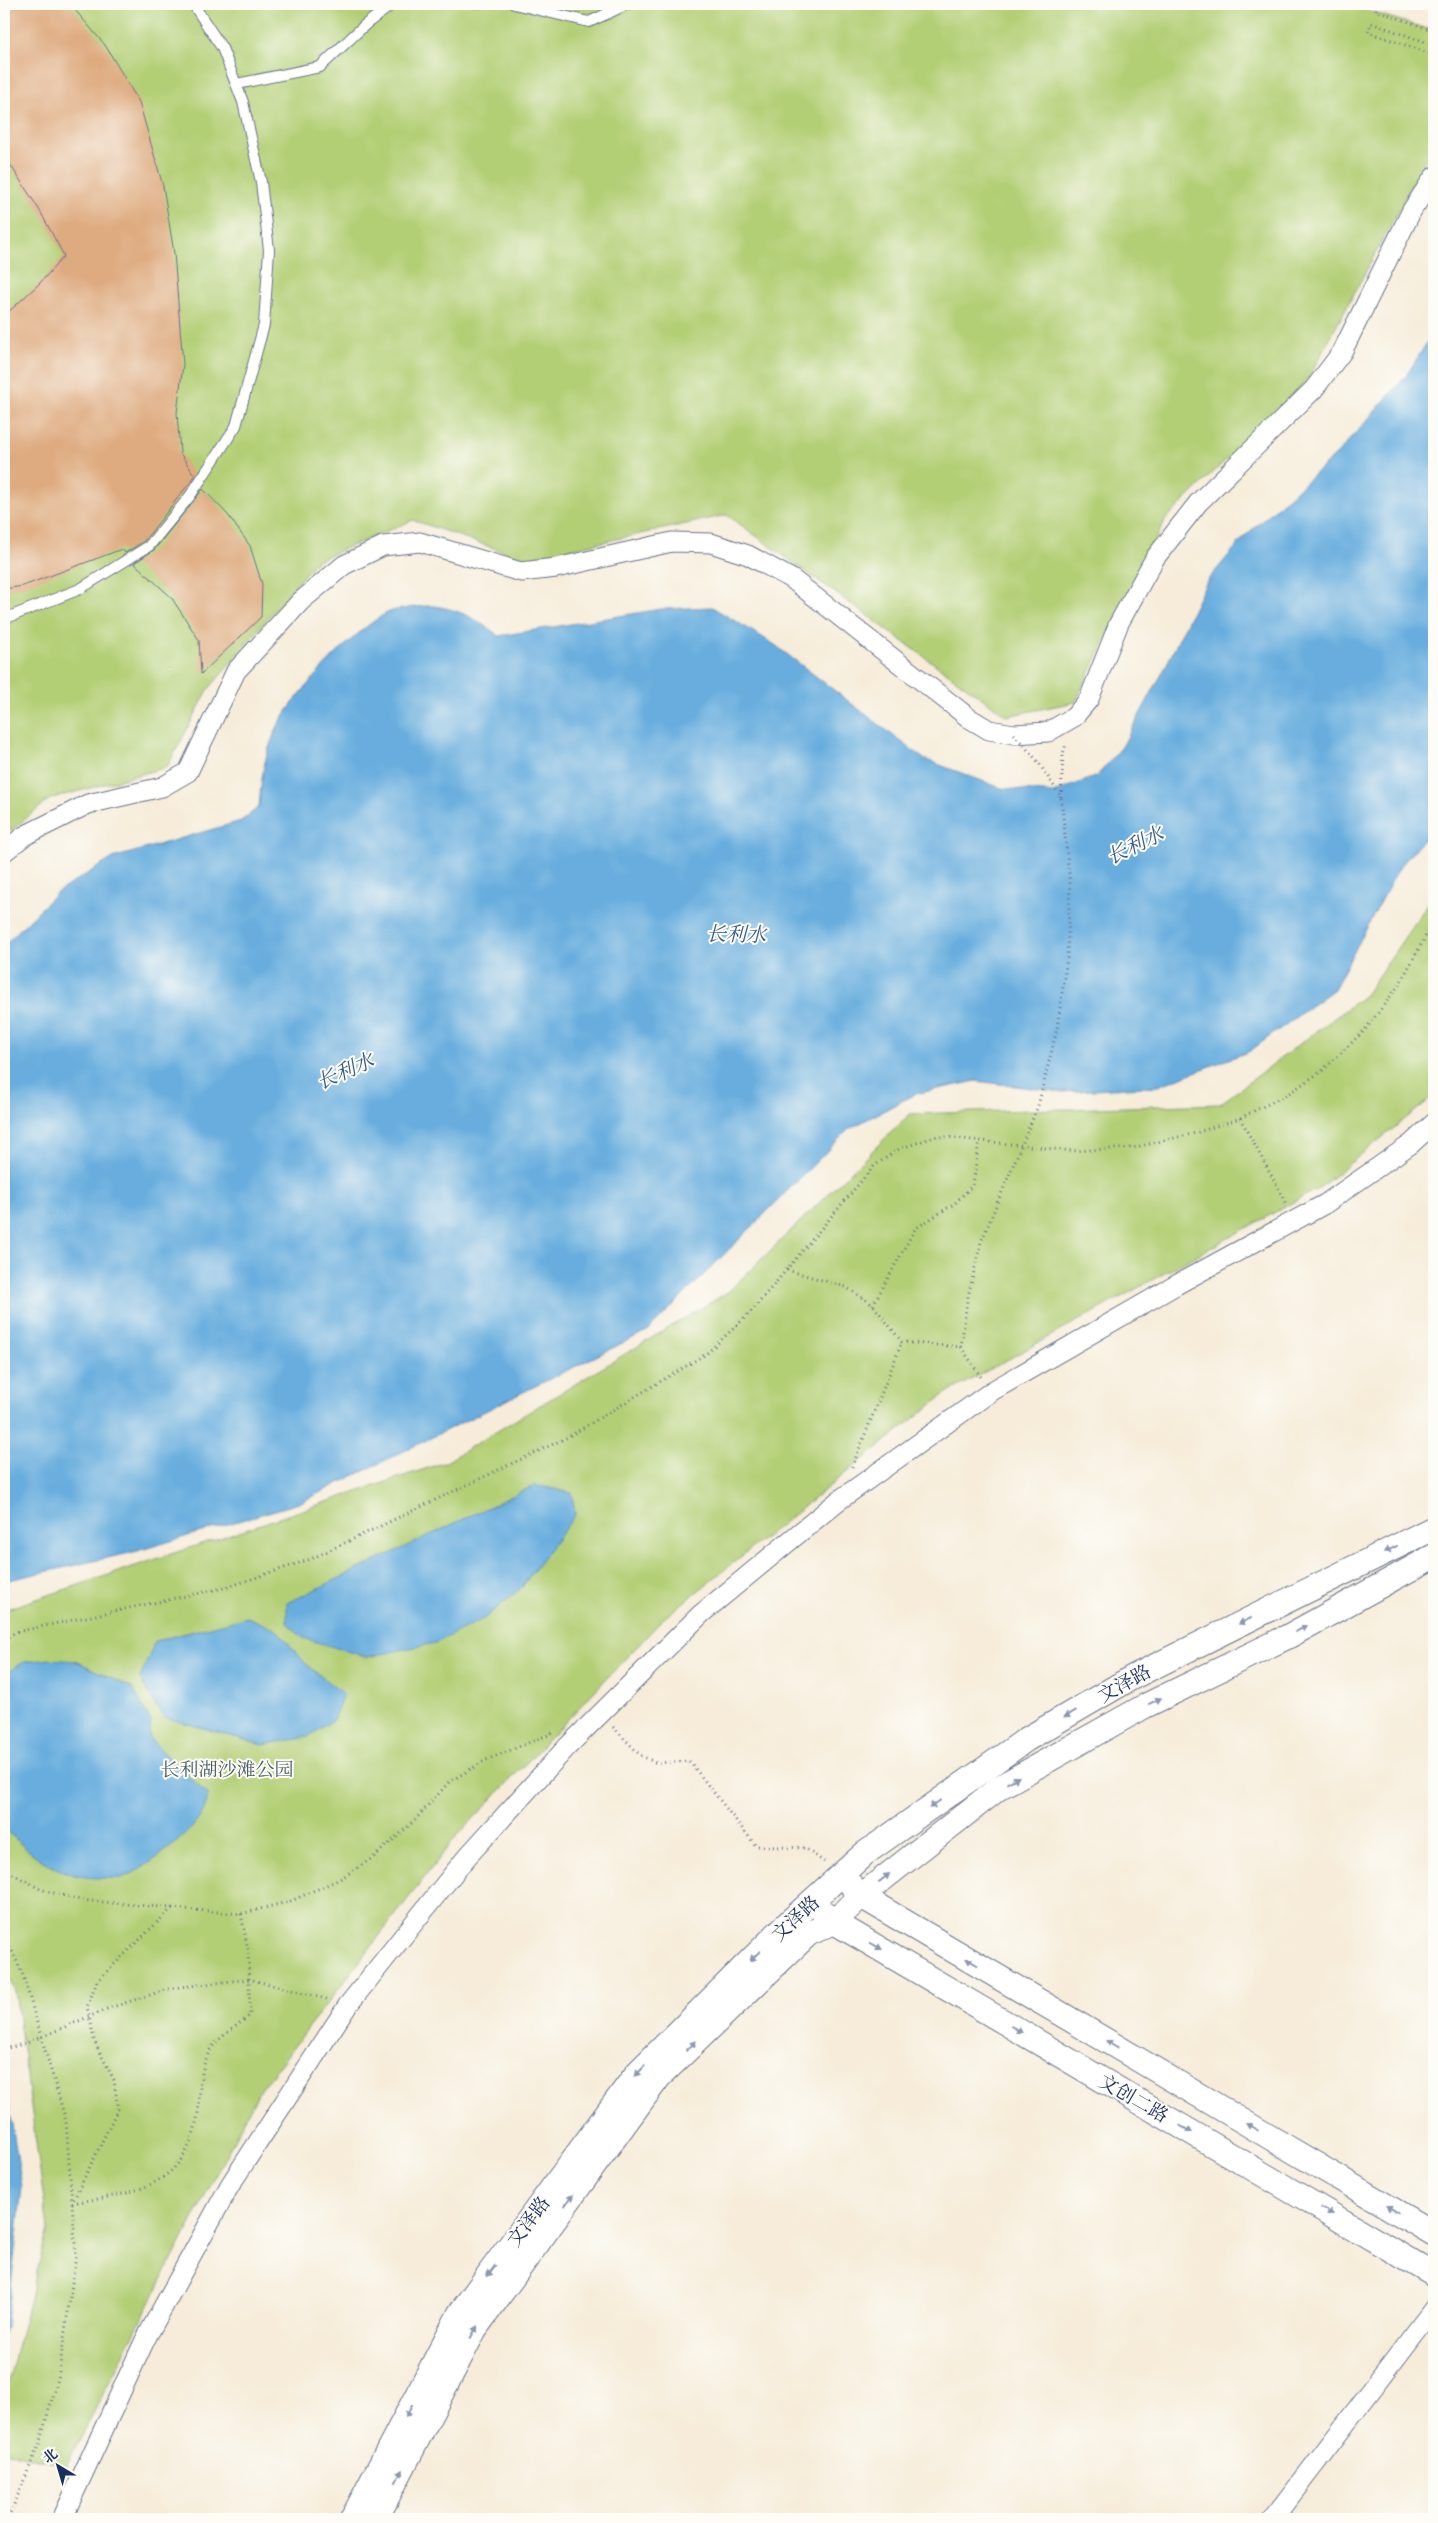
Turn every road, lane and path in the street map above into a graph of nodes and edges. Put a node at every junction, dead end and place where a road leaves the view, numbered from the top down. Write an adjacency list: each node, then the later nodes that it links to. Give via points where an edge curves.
1 (193, 4): 9 (lane, via 222,48)
2 (393, 4): 9 (lane, via 320,67)
3 (514, 4): 4 (lane, via 589,22)
4 (628, 4)
5 (1378, 4): 6 (path, via 1376,10)
6 (1434, 31)
7 (1434, 45): 8 (path, via 1371,23 1368,32)
8 (1434, 55)
9 (237, 84): 11 (lane, via 261,182 269,250 264,325 236,426 190,496 149,546 80,589)
10 (1434, 177): 12 (street, via 1412,210 1342,352 1314,388 1198,503 1155,558 1119,623 1089,699)
11 (4, 619)
12 (1074, 718): 13 (street, via 1048,732); 14 (path, via 1063,754)
13 (1014, 734): 14 (path, bridge, via 1040,762); 15 (street, via 990,730 969,718 792,579 748,555 711,542 672,542 556,568 521,572 420,542 383,546 344,565 301,601 236,671 188,772 162,787 88,804 24,836)
14 (1060, 797): 24 (path, bridge, via 1070,884 1067,958 1057,1030 1038,1106 981,1242 967,1302)
15 (4, 852)
16 (1434, 922): 17 (path, via 1399,985 1365,1030 1323,1070 1288,1094)
17 (1240, 1118): 19 (path, via 1196,1133 1132,1148 1072,1151); 20 (path)
18 (1434, 1123): 20 (street, via 1411,1144 1333,1199)
19 (979, 1141): 21 (path, via 937,1136 899,1149 874,1166); 22 (path, via 973,1186 955,1203 915,1230)
20 (1295, 1220): 25 (street)
21 (786, 1270): 22 (path, via 846,1287); 29 (path, via 750,1313 706,1354 653,1388 568,1437 329,1551 228,1587 16,1632)
22 (873, 1305): 23 (path)
23 (902, 1342): 24 (path); 26 (path)
24 (961, 1347): 25 (path)
25 (992, 1391): 26 (street)
26 (838, 1501): 30 (street, via 701,1614)
27 (1434, 1528): 33 (street, 文泽路, one-way to 33, via 1125,1682 1027,1739 864,1854)
28 (1434, 1556): 34 (street, 文泽路, one-way to 28, via 1000,1787 1145,1706 1289,1636)
29 (4, 1639)
30 (600, 1714): 33 (path, via 640,1755 656,1763 689,1761 756,1846 805,1848); 41 (street, via 466,1858)
31 (554, 1732): 37 (path, via 486,1760 450,1782 374,1857 340,1879 291,1901)
32 (4, 1869): 36 (path, via 40,1890 80,1900)
33 (842, 1875): 34 (street, 文创二路); 35 (street, 文泽路)
34 (861, 1896): 38 (street, 文泽路); 44 (street, 文创二路, one-way to 34)
35 (812, 1903): 38 (street, 文创二路); 49 (street, 文泽路, one-way to 49, via 637,2073 460,2313)
36 (172, 1908): 37 (path); 43 (path, via 97,1981 87,2007 95,2043 114,2080 118,2109)
37 (241, 1914): 40 (path, via 248,1950)
38 (834, 1922): 45 (street, 文创二路, one-way to 45); 50 (street, 文泽路, one-way to 38, via 475,2329 659,2077 808,1934)
39 (4, 1933): 43 (path, via 23,1975 66,2121)
40 (249, 1979): 41 (path); 42 (path, bridge, via 172,1988 112,2007); 43 (path, via 250,2015 211,2048 199,2079 194,2135 180,2162 160,2180 131,2194)
41 (348, 2005): 48 (street, via 230,2185 145,2340)
42 (4, 2049)
43 (72, 2203): 47 (path, via 76,2256 58,2379 39,2444)
44 (1434, 2234)
45 (1434, 2275)
46 (1434, 2308): 51 (street)
47 (8, 2519)
48 (62, 2519)
49 (352, 2519)
50 (376, 2519)
51 (1273, 2519)

